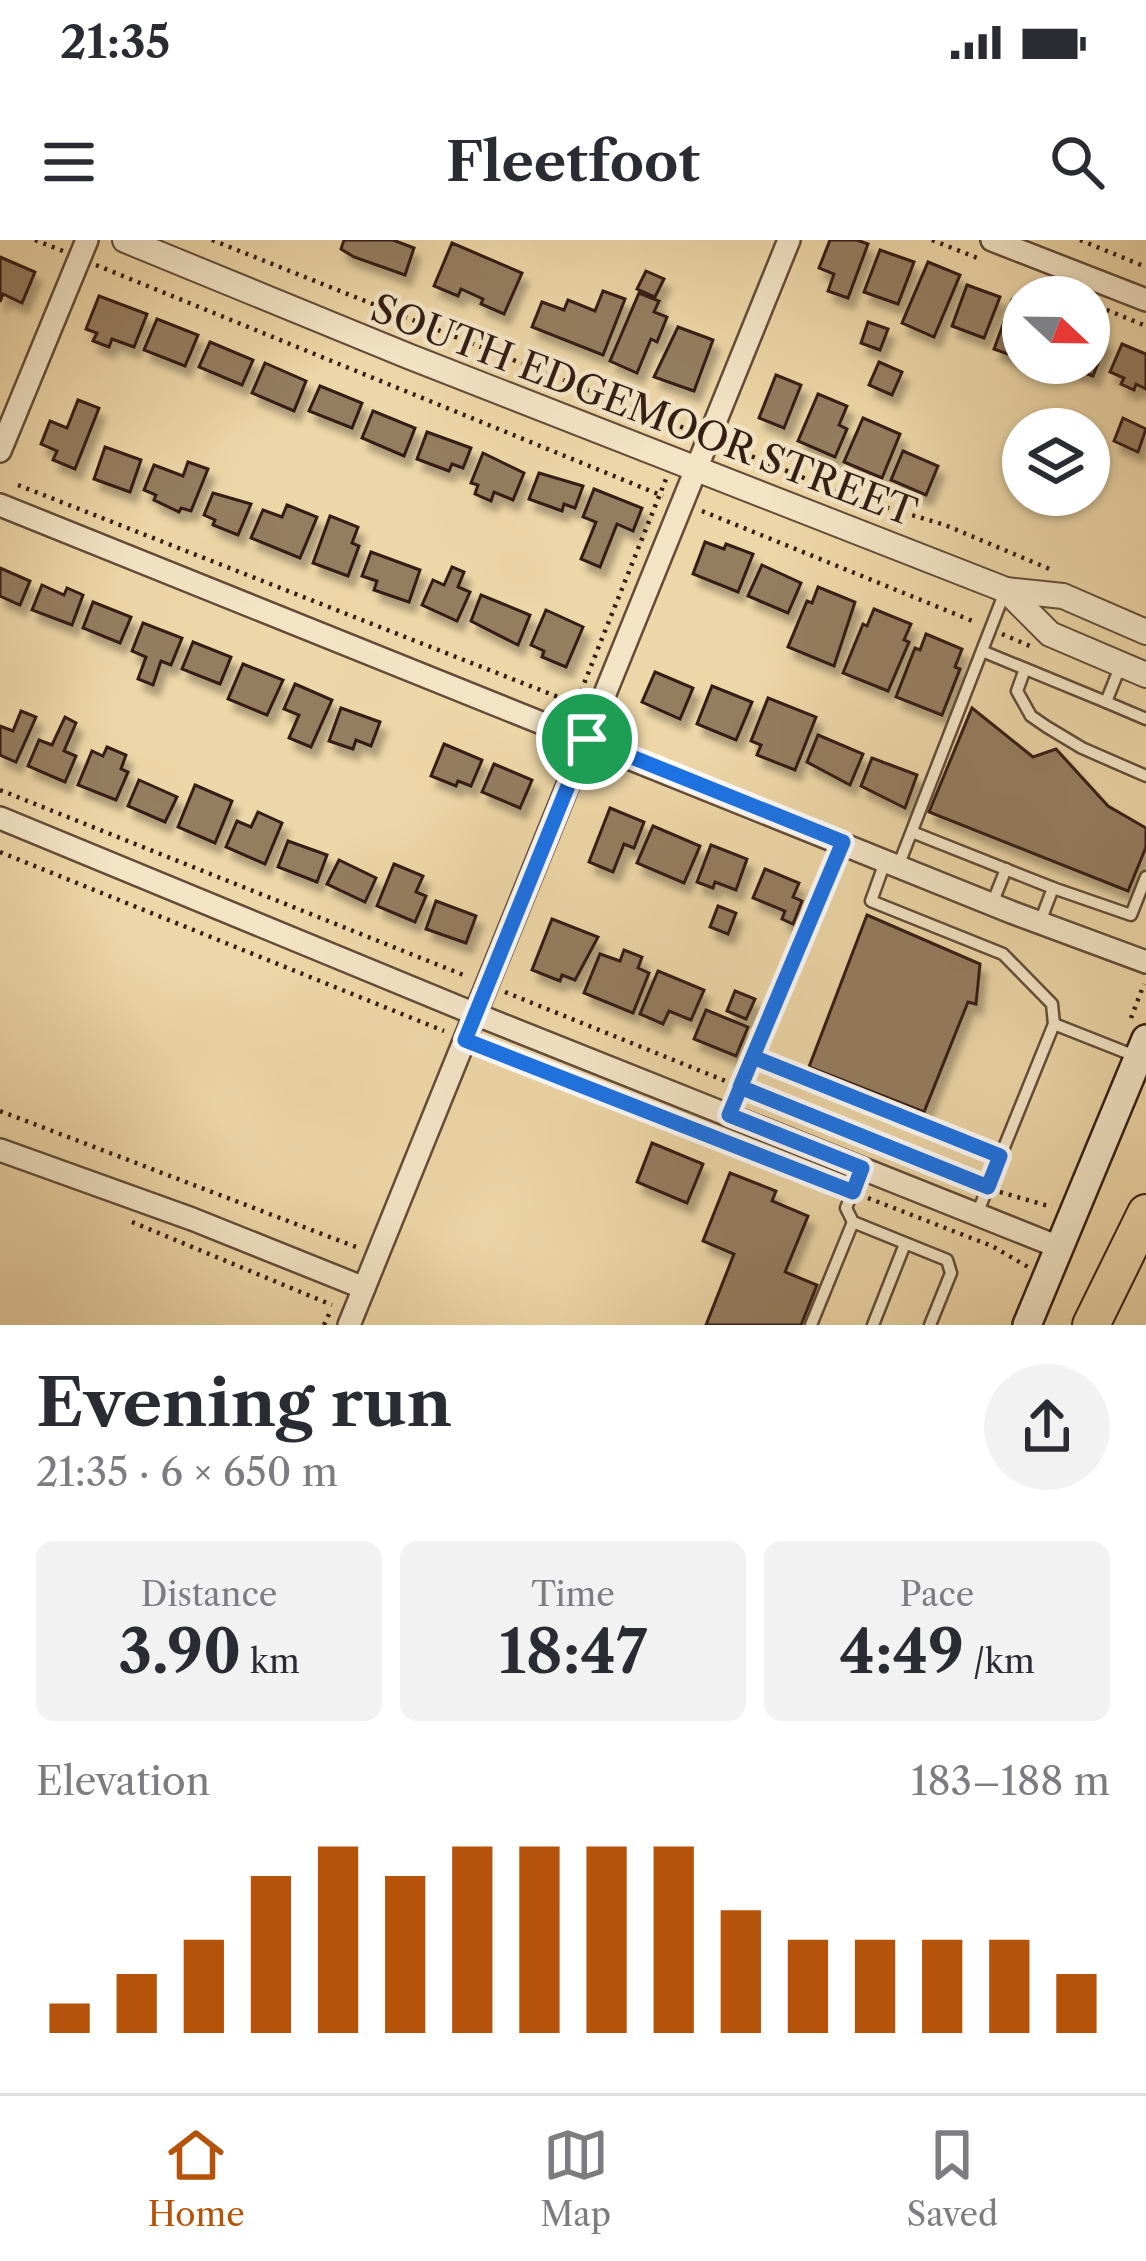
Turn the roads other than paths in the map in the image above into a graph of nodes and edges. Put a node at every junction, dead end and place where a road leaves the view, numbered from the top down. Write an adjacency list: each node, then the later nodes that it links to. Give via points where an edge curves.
1 (124, 240): 7 (street, SOUTH EDGEMOOR STREET)
2 (789, 240): 7 (street)
3 (992, 240): 5 (street)
4 (83, 249): 6 (street)
5 (1146, 300)
6 (0, 451)
7 (696, 471): 9 (street, SOUTH EDGEMOOR STREET); 17 (street)
8 (0, 506): 17 (street)
9 (1006, 590): 10 (street, SOUTH EDGEMOOR STREET, via 1063,596); 11 (lane); 12 (street, SOUTH EDGEMOOR STREET, via 1050,634)
10 (1146, 632)
11 (982, 652): 13 (lane); 20 (lane)
12 (1121, 664): 14 (street, SOUTH EDGEMOOR STREET); 15 (lane)
13 (1025, 669): 15 (lane); 18 (lane, via 1016,691 1031,716)
14 (1146, 675)
15 (1106, 702): 16 (lane)
16 (1146, 719)
17 (587, 739): 21 (street); 29 (street)
18 (1146, 776)
19 (0, 818): 29 (street)
20 (912, 832): 22 (lane); 23 (lane)
21 (843, 842): 22 (street); 32 (lane)
22 (892, 862): 26 (street); 30 (lane, via 871,901 1003,954 1052,1004)
23 (1006, 869): 25 (lane); 26 (lane)
24 (1146, 877): 25 (lane, via 1131,915)
25 (1053, 887): 27 (lane)
26 (992, 904): 27 (street)
27 (1040, 922): 28 (street)
28 (1146, 962)
29 (475, 1014): 33 (street); 43 (street)
30 (1054, 1024): 31 (lane); 35 (lane)
31 (1142, 1048): 41 (main road)
32 (753, 1057): 33 (lane); 35 (lane)
33 (729, 1115): 36 (street)
34 (0, 1150): 43 (street)
35 (1000, 1156): 38 (lane)
36 (862, 1168): 38 (street); 39 (lane, via 845,1208)
37 (1146, 1213): 49 (highway)
38 (976, 1214): 41 (street)
39 (853, 1222): 40 (lane); 45 (lane)
40 (905, 1244): 46 (lane); 47 (lane, via 947,1260 951,1273)
41 (1061, 1248): 48 (main road)
42 (1146, 1255): 50 (highway)
43 (364, 1288): 44 (street)
44 (349, 1325)
45 (811, 1325)
46 (873, 1325)
47 (930, 1325)
48 (1027, 1325)
49 (1091, 1325)
50 (1117, 1325)

